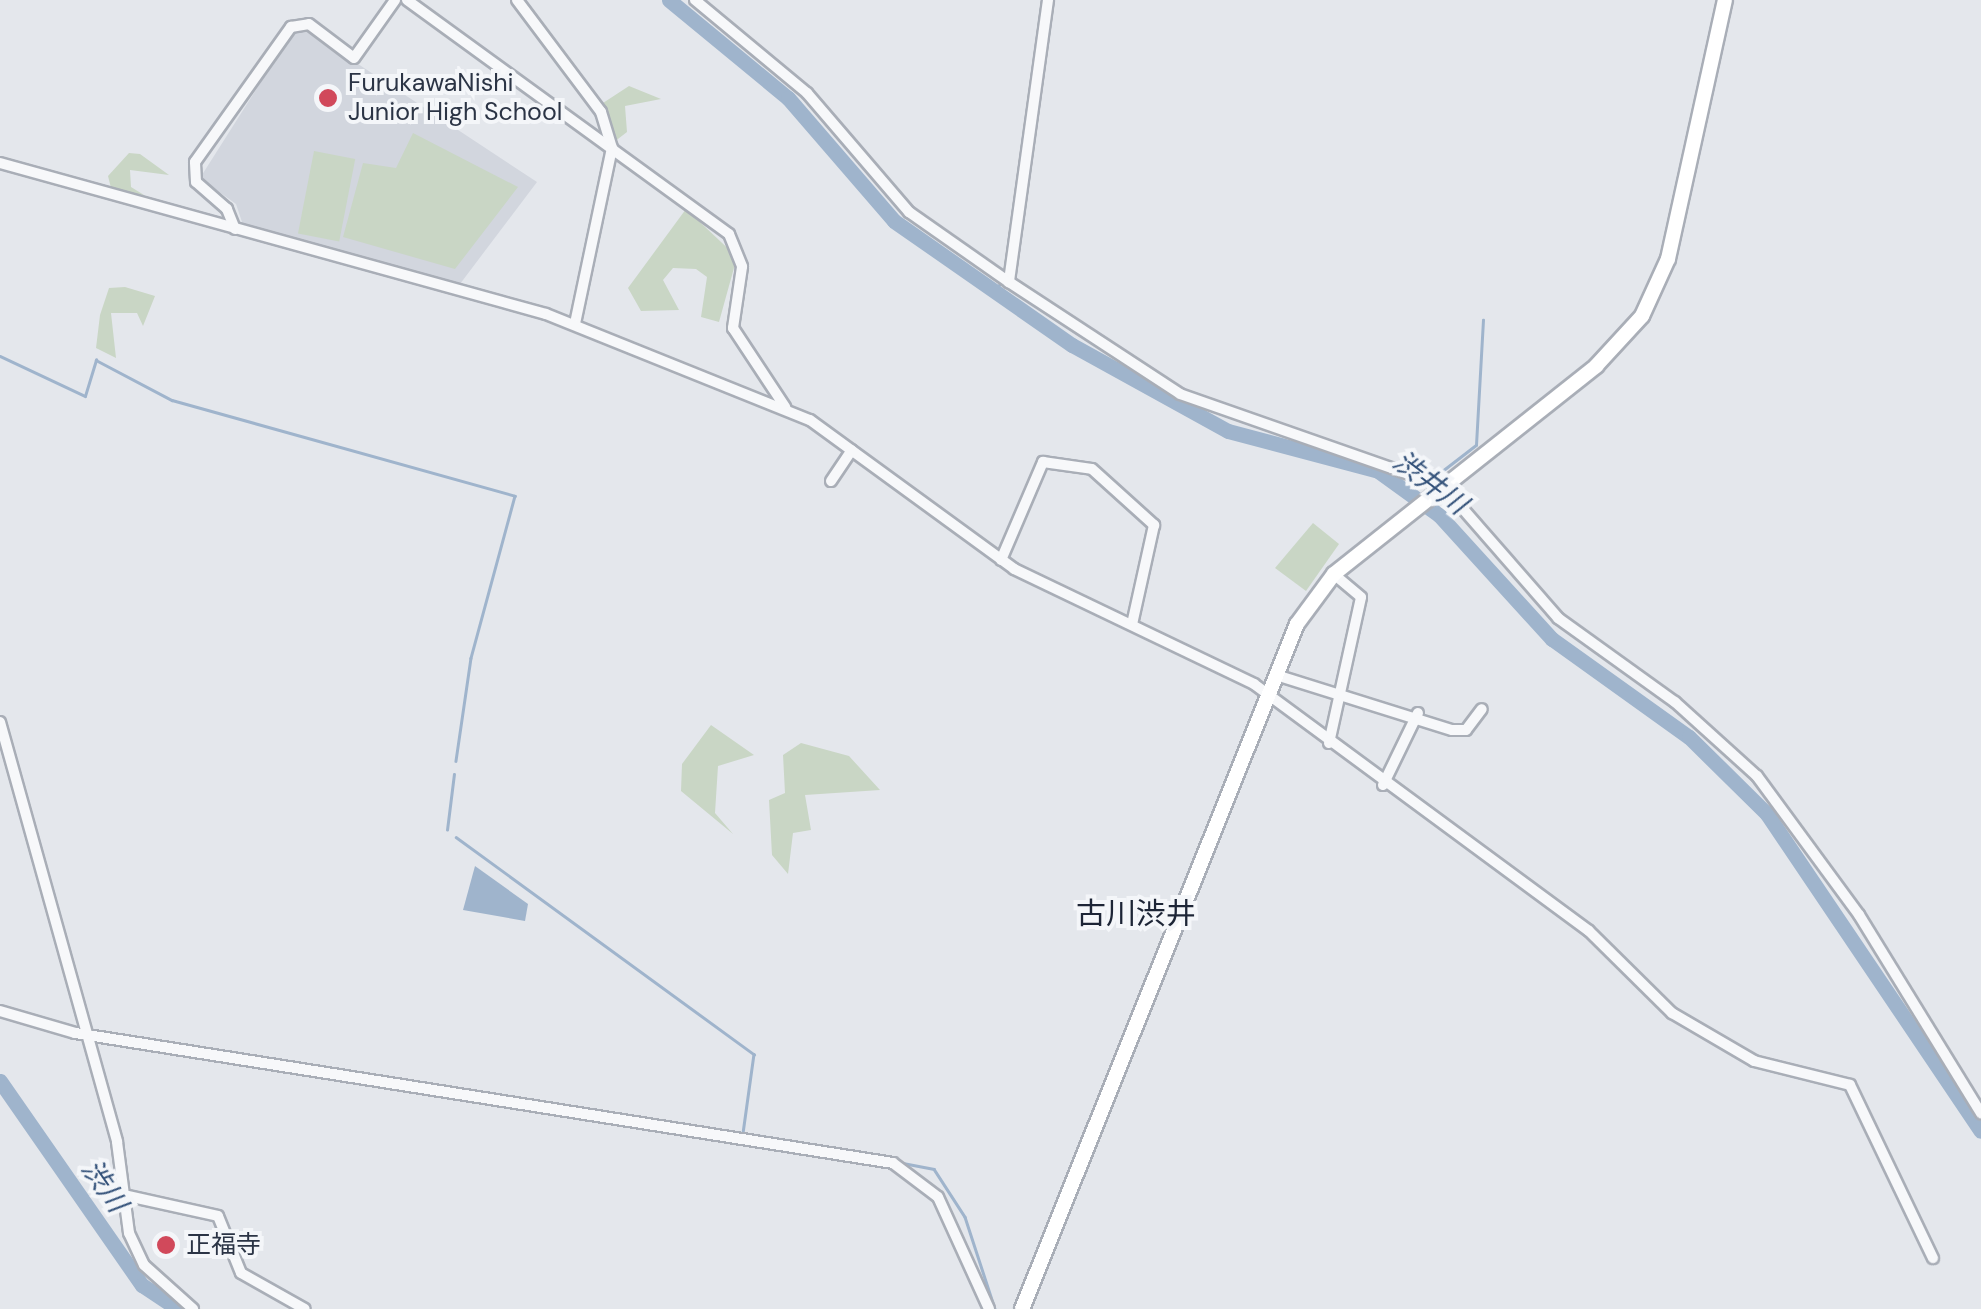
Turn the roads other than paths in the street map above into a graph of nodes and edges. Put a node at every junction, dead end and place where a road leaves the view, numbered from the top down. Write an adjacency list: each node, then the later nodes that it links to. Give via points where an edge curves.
1 (395, 0): 9 (street, via 354,58 309,24 291,27 195,162 196,182 227,208)
2 (407, 0): 7 (street)
3 (517, 0): 7 (street, via 601,112)
4 (695, 0): 10 (street, via 807,92 929,230)
5 (1048, 0): 10 (street)
6 (1725, 0): 15 (street, via 1651,302 1596,366)
7 (612, 148): 11 (street); 12 (street, via 736,242 733,328)
8 (0, 163): 9 (street)
9 (235, 230): 11 (street)
10 (1010, 282): 15 (street, via 1180,394)
11 (575, 324): 12 (street)
12 (786, 408): 13 (street)
13 (852, 450): 14 (street); 16 (street)
14 (830, 481)
15 (1440, 487): 17 (street); 29 (street, via 1558,618 1687,711 1757,776 1859,916)
16 (1001, 560): 18 (street); 18 (street, via 1043,462 1092,469 1154,525)
17 (1334, 574): 19 (street); 21 (street, via 1362,598)
18 (1132, 624): 20 (street)
19 (1276, 675): 20 (street); 21 (street)
20 (1266, 693): 25 (street); 35 (street)
21 (1338, 698): 23 (street); 25 (street)
22 (1482, 709): 23 (street, via 1466,730)
23 (1418, 713): 26 (street)
24 (0, 722): 28 (street)
25 (1329, 743): 26 (street)
26 (1383, 784): 31 (street, via 1589,931 1672,1013 1754,1061 1850,1085)
27 (0, 1011): 28 (street)
28 (84, 1035): 30 (street); 34 (street, via 893,1163 938,1197)
29 (1981, 1113)
30 (128, 1196): 32 (street, via 135,1252); 33 (street, via 218,1216 242,1273)
31 (1933, 1258)
32 (193, 1309)
33 (306, 1309)
34 (988, 1309)
35 (1022, 1309)

